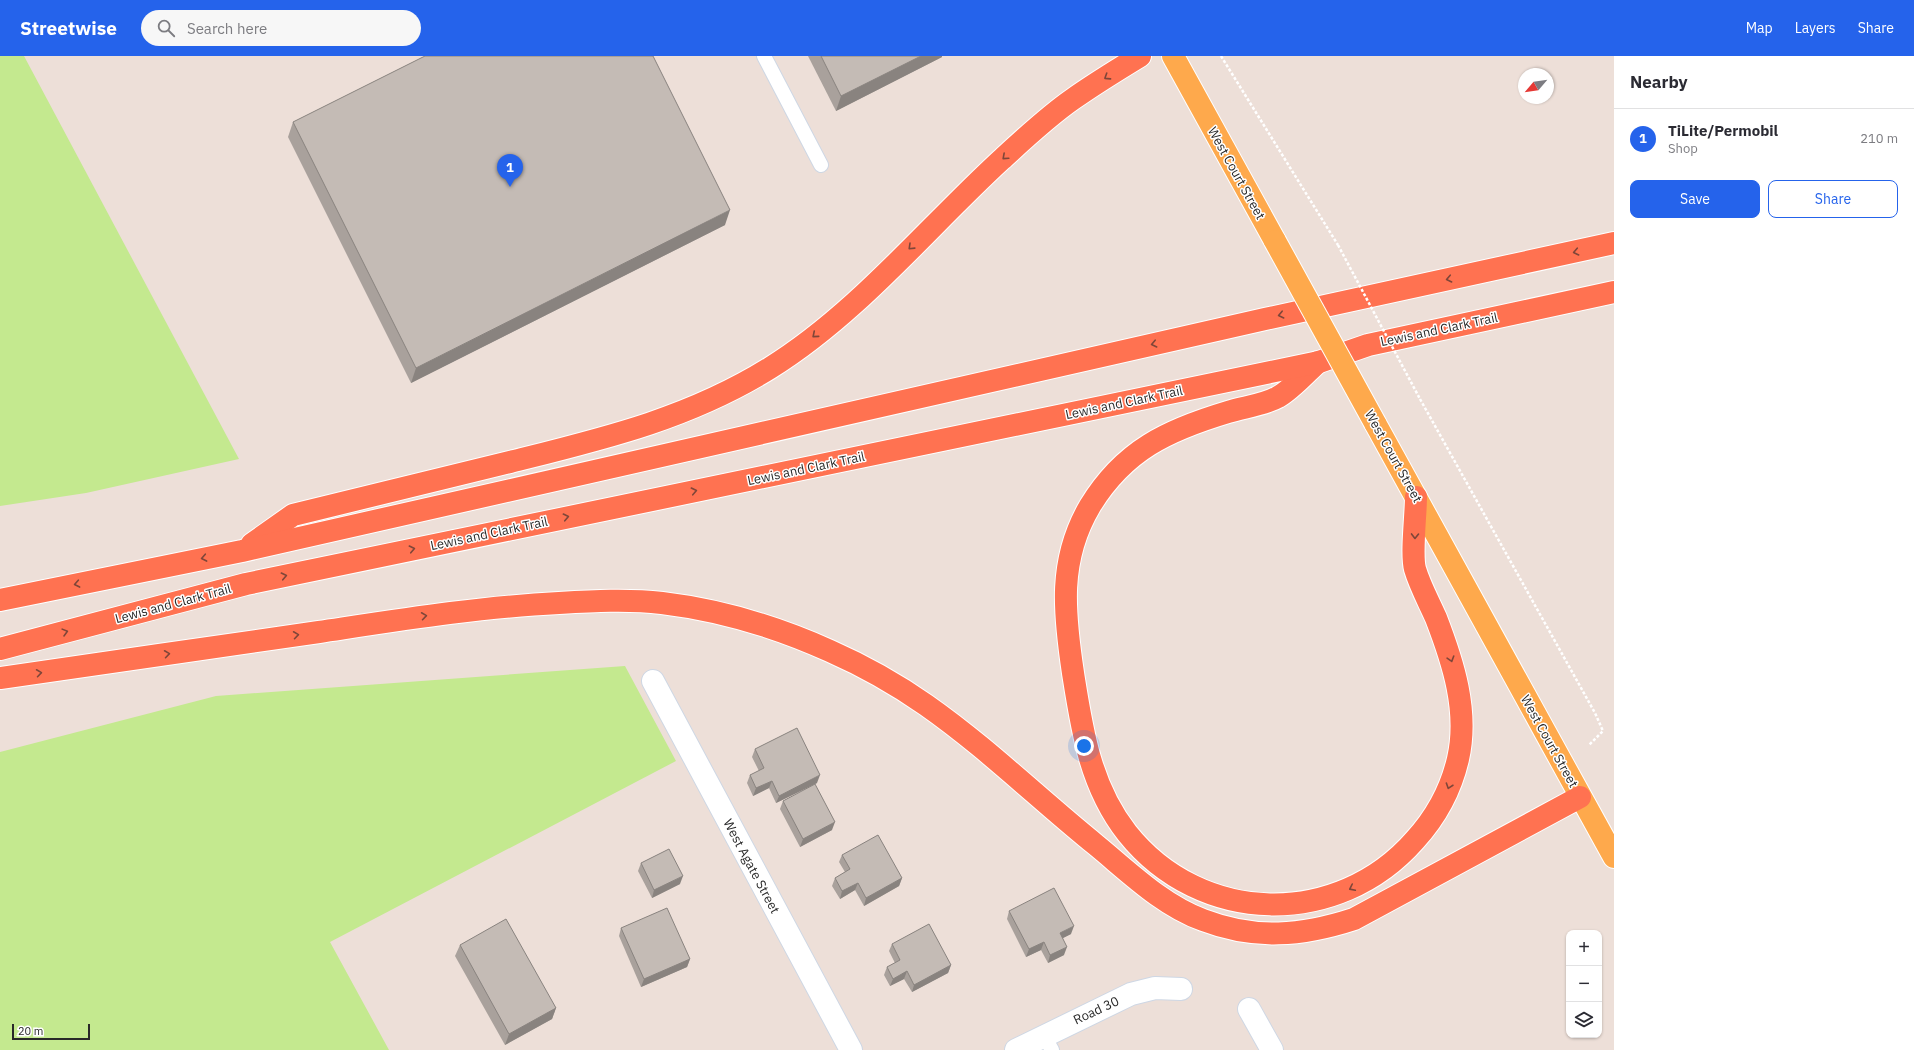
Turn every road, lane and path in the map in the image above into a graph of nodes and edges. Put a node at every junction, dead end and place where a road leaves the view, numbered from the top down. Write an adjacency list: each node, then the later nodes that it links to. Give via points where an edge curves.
1 (764, 56): 5 (lane)
2 (1140, 56): 10 (highway, one-way to 10, via 1073,99 1049,118 1000,161 854,302 811,339 770,368 732,389 695,408 618,435 293,515)
3 (1173, 56): 9 (main road, West Court Street, bridge)
4 (1221, 56): 15 (path, bridge, via 1338,245 1420,399 1595,713 1602,731)
5 (821, 165)
6 (1614, 243): 10 (highway, one-way to 10, via 1265,319)
7 (1614, 292): 8 (highway, Lewis and Clark Trail, via 1368,345)
8 (1319, 362): 9 (highway, one-way to 8, via 1415,567 1452,660 1462,730 1458,760 1446,795 1430,823 1406,851 1373,878 1344,892 1314,902 1275,905 1243,903 1209,893 1178,878 1128,834 1110,808 1088,753 1066,623 1065,591 1074,541 1089,508 1105,483 1144,448 1172,431 1279,397); 12 (highway, Lewis and Clark Trail, one-way to 8, via 246,584)
9 (1416, 497): 16 (main road, West Court Street)
10 (242, 551): 11 (highway, one-way to 11)
11 (0, 600)
12 (0, 650)
13 (0, 678): 16 (highway, one-way to 16, via 437,614 528,604 602,600 660,603 709,610 783,632 830,651 885,679 962,732 1073,827 1174,907 1232,929 1263,934 1294,933 1354,919)
14 (653, 682): 21 (street, West Agate Street)
15 (1589, 746)
16 (1580, 797): 17 (main road, West Court Street)
17 (1614, 857)
18 (1181, 989): 20 (street, Road 30, via 1155,988 1131,994)
19 (1249, 1009): 23 (street)
20 (1048, 1043): 22 (street, Road 30)
21 (851, 1050)
22 (1016, 1050)
23 (1272, 1050)

